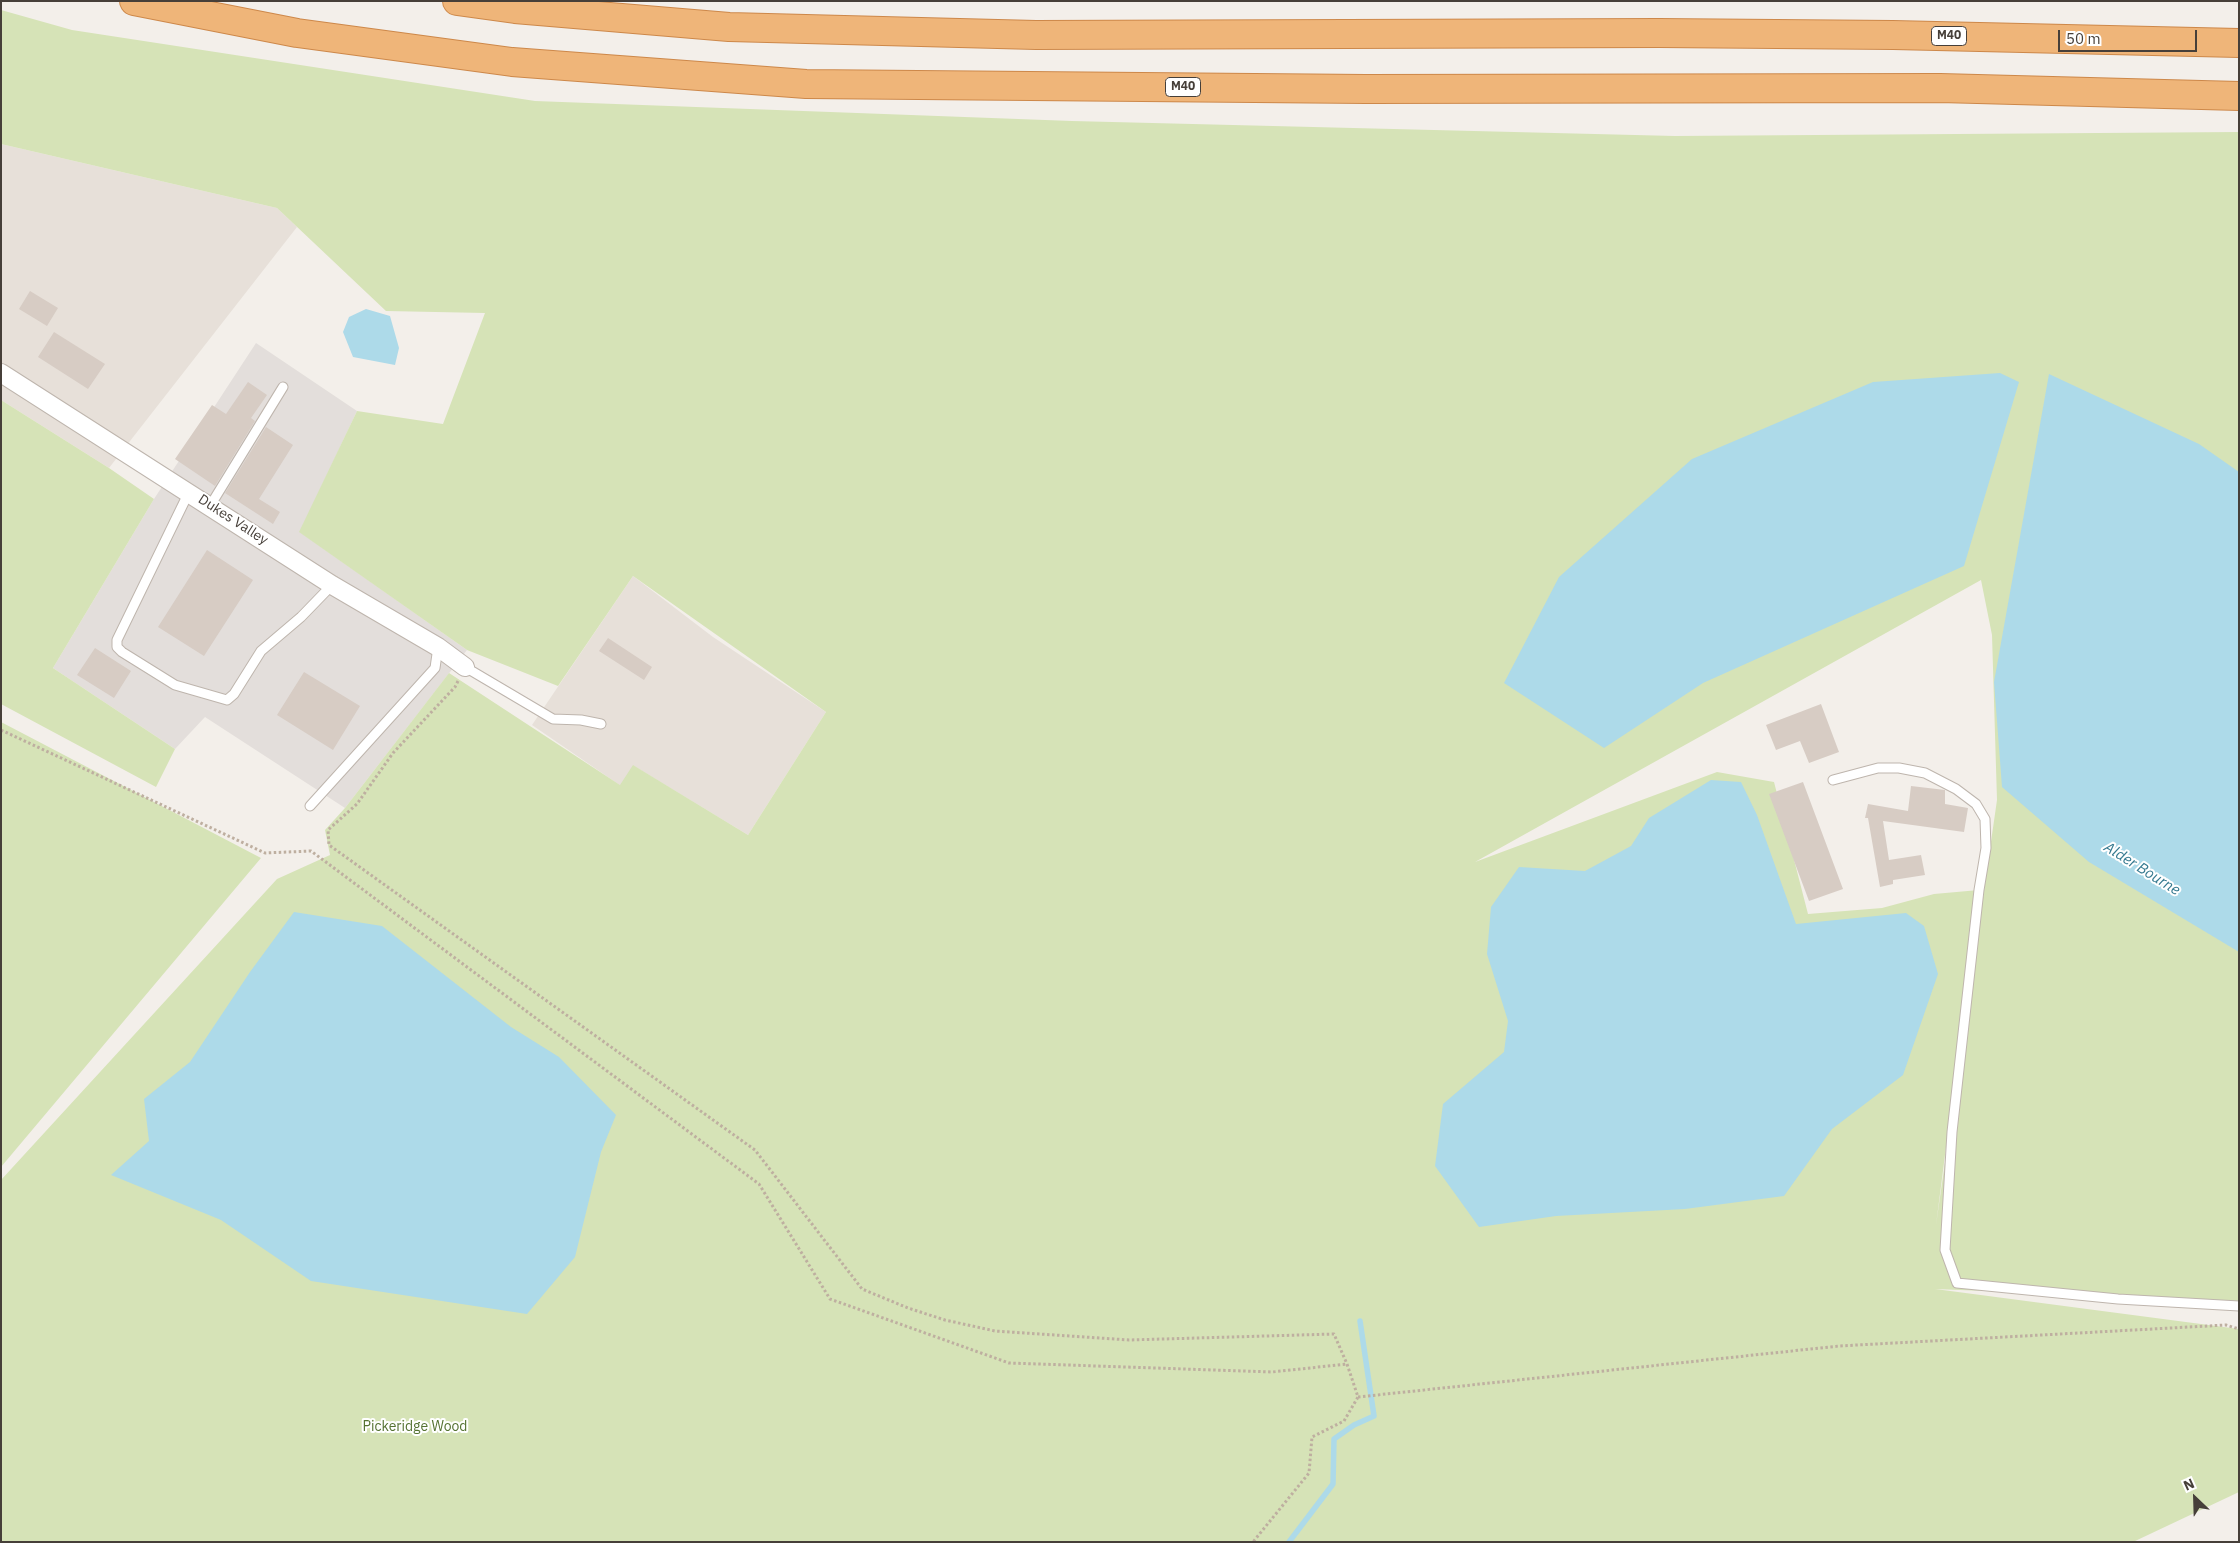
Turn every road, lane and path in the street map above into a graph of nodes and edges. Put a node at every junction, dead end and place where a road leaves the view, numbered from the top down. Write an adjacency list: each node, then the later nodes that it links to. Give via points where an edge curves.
1 (134, 1): 4 (highway, M40, via 297,33 512,62 806,84 1366,89 1940,88)
2 (457, 1): 3 (highway, M40, via 730,27 1036,36 1659,33)
3 (2239, 43)
4 (2239, 96)
5 (1, 373): 7 (street, Dukes Valley)
6 (283, 386): 8 (lane)
7 (190, 492): 8 (street, Dukes Valley); 9 (lane, via 117,640 122,652 175,685 227,700 261,651 301,617)
8 (210, 506): 9 (street, Dukes Valley)
9 (332, 584): 10 (street, Dukes Valley)
10 (438, 647): 11 (street, Dukes Valley); 15 (lane, via 435,668)
11 (465, 667): 12 (lane, via 553,719); 18 (path, via 455,687 393,753 357,804 328,830 328,845 755,1150 862,1289 917,1311 995,1331 1129,1340 1334,1334)
12 (602, 724)
13 (1, 730): 18 (path, via 265,853 311,851 759,1184 830,1299 1009,1363 1272,1372)
14 (1833, 780): 16 (lane, via 1878,768 1926,772 1976,804 1986,819 1986,848 1953,1123 1944,1250 1957,1283 2118,1300)
15 (310, 806)
16 (2239, 1306)
17 (2239, 1329): 19 (path, via 2226,1325 1839,1346)
18 (1347, 1364): 19 (path)
19 (1358, 1397): 20 (path, via 1344,1421 1312,1437 1309,1473)
20 (1253, 1542)

